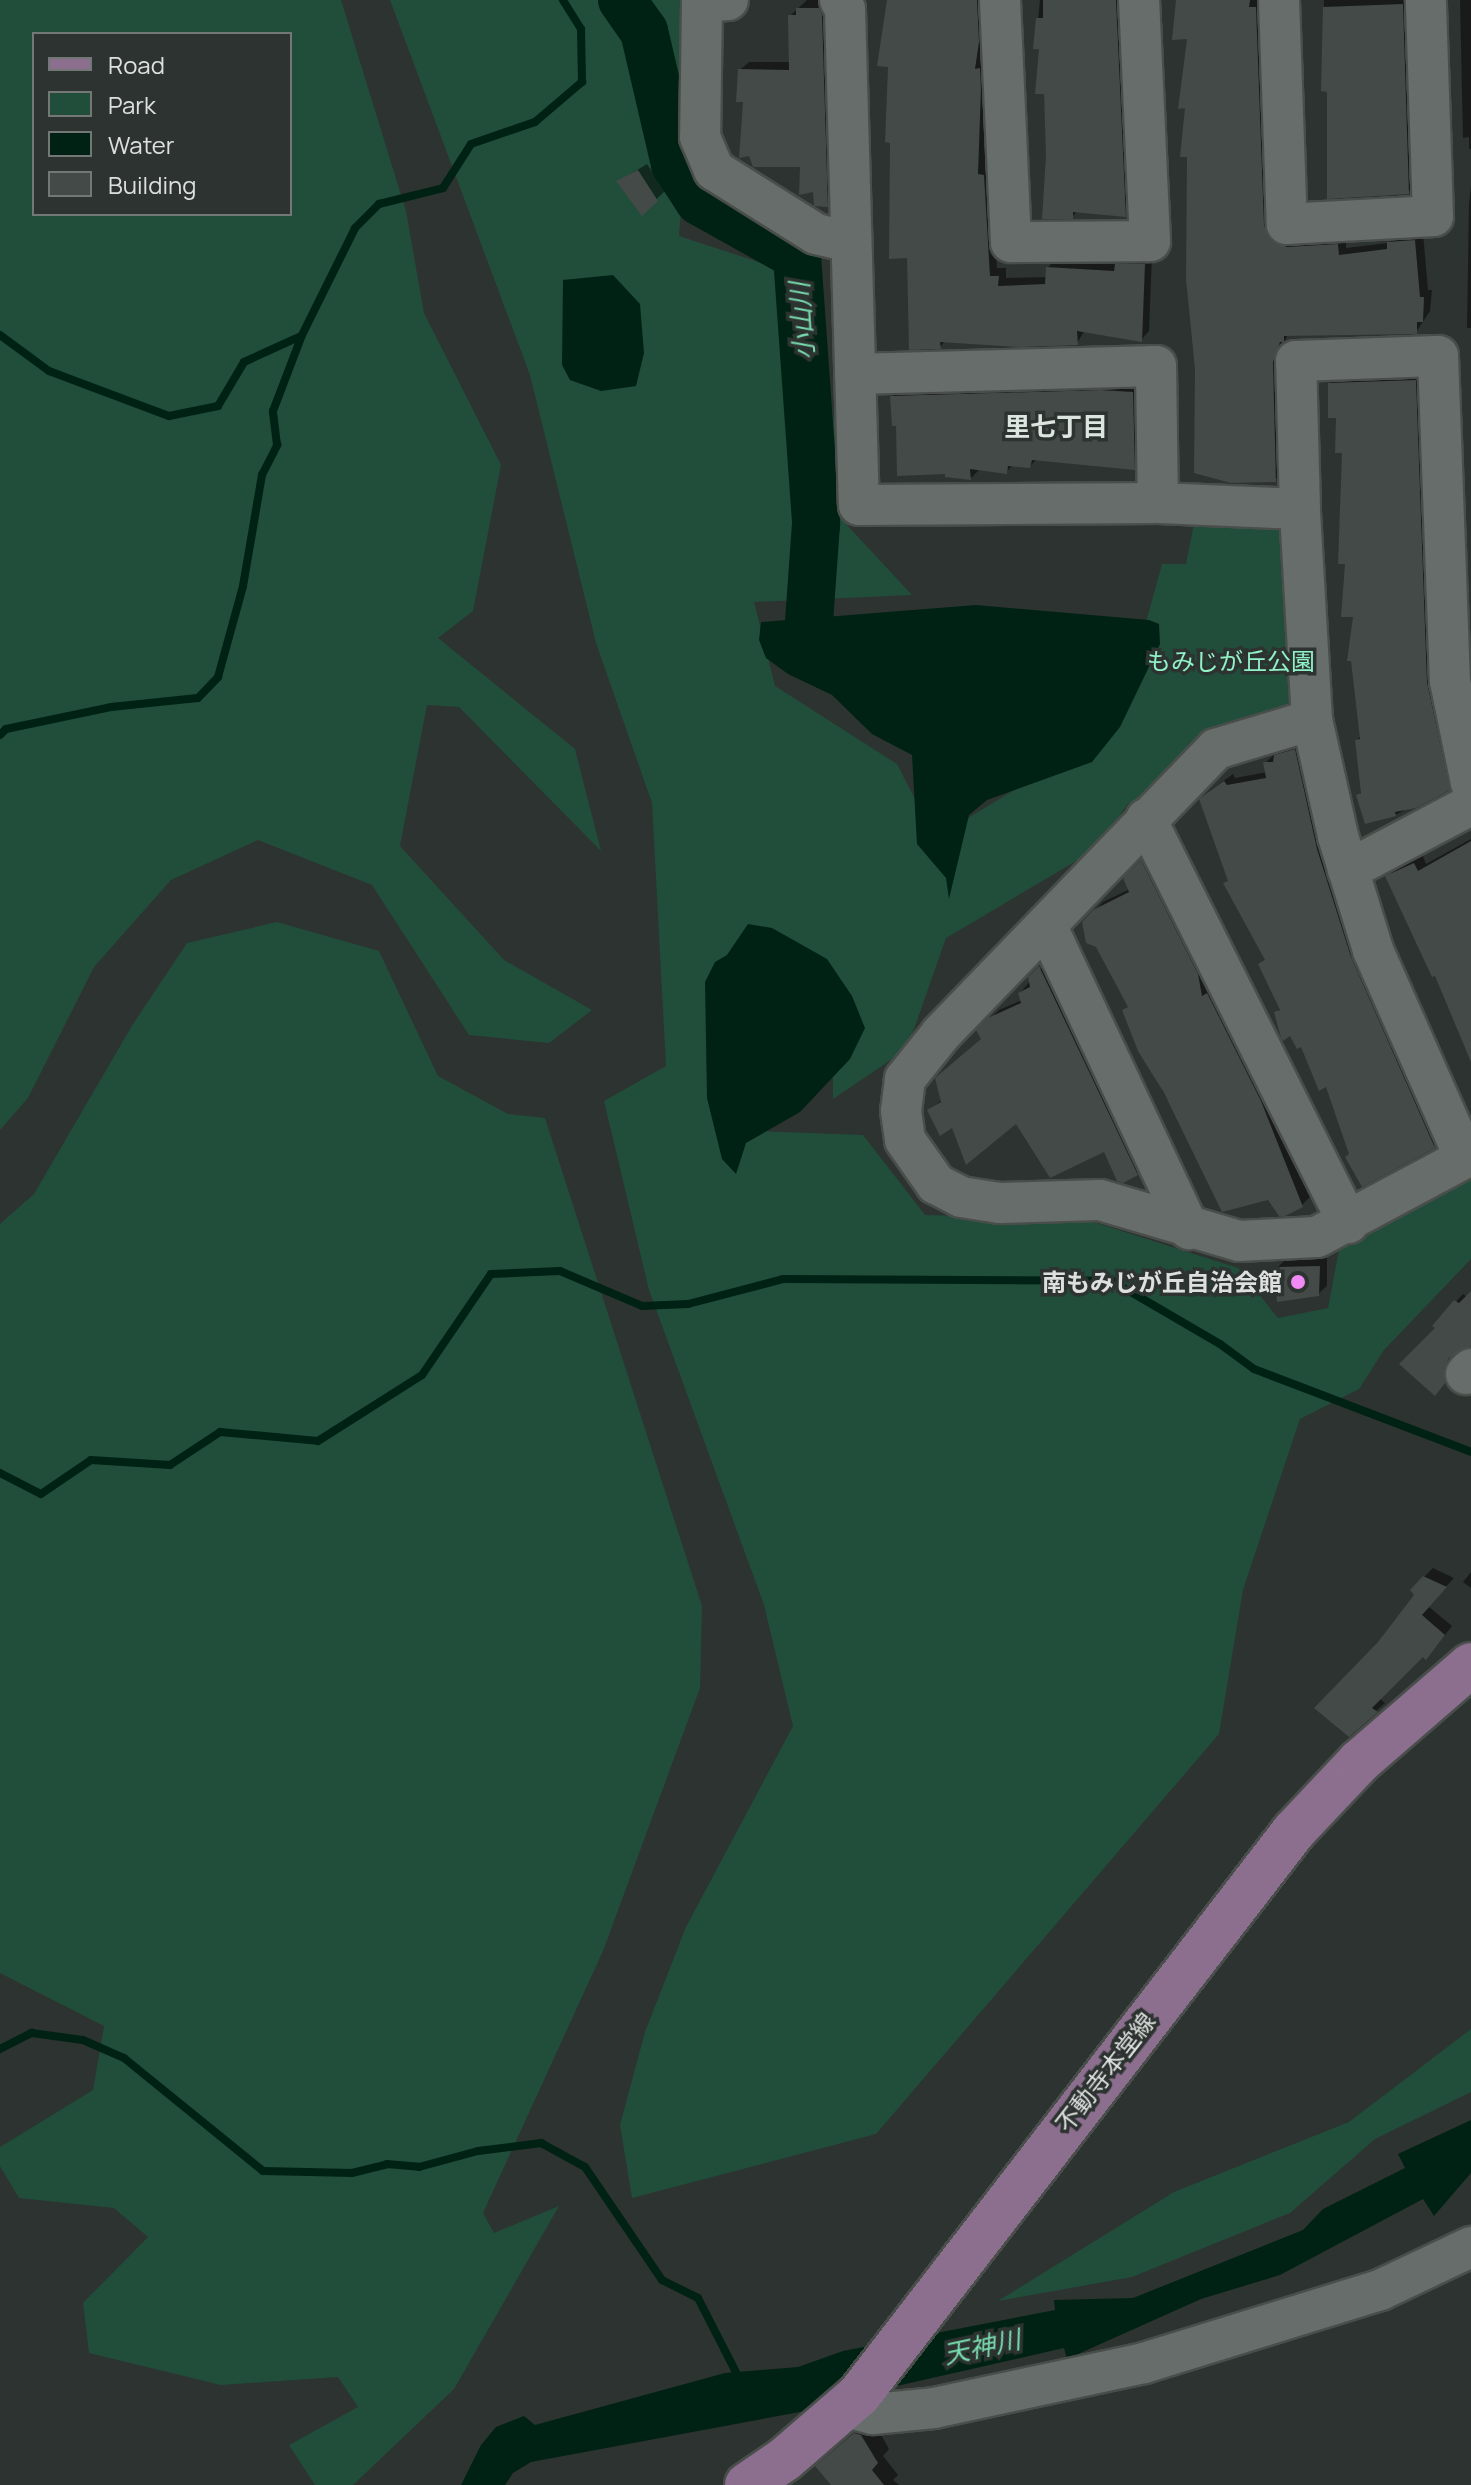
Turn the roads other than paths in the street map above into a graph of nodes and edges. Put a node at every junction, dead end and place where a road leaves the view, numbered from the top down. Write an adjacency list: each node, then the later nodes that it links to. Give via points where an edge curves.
1 (728, 0): 7 (street, via 702,2 700,137 714,170 816,234)
2 (840, 0): 7 (street, via 845,9)
3 (1000, 0): 4 (street, via 1011,242 1150,241)
4 (1139, 0)
5 (1279, 0): 6 (street, via 1287,224 1433,216)
6 (1426, 0)
7 (851, 242): 8 (street)
8 (855, 374): 9 (street, via 859,505); 9 (street, via 1156,366)
9 (1158, 503): 10 (street)
10 (1300, 509): 11 (street); 12 (street, via 1296,361 1438,356 1450,681)
11 (1312, 720): 14 (street, via 1216,749); 15 (street)
12 (1471, 783)
13 (1471, 805): 15 (street)
14 (1146, 819): 16 (street); 17 (street)
15 (1348, 870): 17 (street, via 1373,950 1465,1158)
16 (1047, 927): 18 (street); 18 (street, via 941,1034 905,1079 905,1140 936,1184 961,1197 1000,1203 1100,1200)
17 (1348, 1223): 18 (street, via 1317,1237 1239,1241)
18 (1189, 1229)
19 (1471, 1665): 21 (main road, 不動寺本堂線, via 1359,1762 1294,1831)
20 (1471, 2247): 21 (street, via 1380,2290 1144,2363 934,2408 873,2414)
21 (852, 2401): 22 (main road, 不動寺本堂線)
22 (747, 2485)

